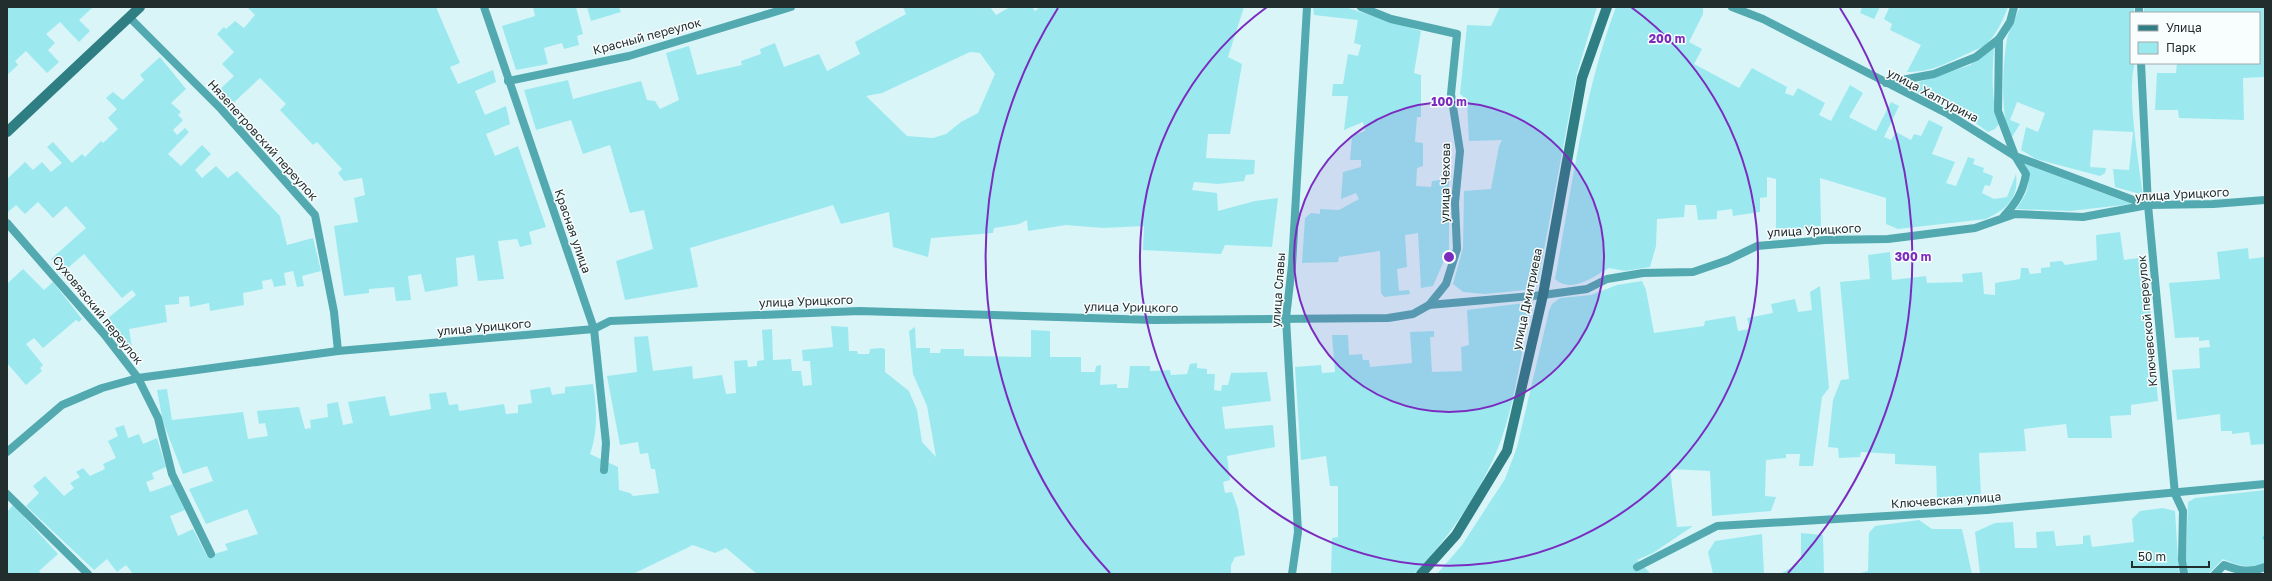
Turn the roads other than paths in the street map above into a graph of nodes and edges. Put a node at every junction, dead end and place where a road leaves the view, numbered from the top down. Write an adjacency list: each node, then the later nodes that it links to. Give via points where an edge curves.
1 (140, 7): 9 (street)
2 (484, 7): 12 (street, Красная улица)
3 (791, 7): 12 (street, Красный переулок, via 629,56)
4 (1307, 7): 22 (street, улица Славы, via 1292,265)
5 (1361, 7): 21 (street, улица Чехова, via 1390,18 1457,34 1451,94 1460,151 1456,203 1457,249 1446,284)
6 (1608, 7): 20 (street, улица Дмитриева, via 1582,78)
7 (1732, 7): 13 (street, улица Халтурина, via 1763,19)
8 (2014, 7): 10 (street, via 2010,22)
9 (129, 17): 14 (street); 24 (street, Нязепетровский переулок, via 221,109 315,215 334,312)
10 (1999, 39): 13 (street, via 1976,57 1934,74); 15 (street, via 1998,111)
11 (2142, 64): 17 (street, Ключевской переулок)
12 (508, 81): 23 (street, Красная улица)
13 (1886, 83): 15 (street, улица Халтурина, via 1948,114)
14 (7, 132)
15 (2015, 156): 17 (street, улица Халтурина); 18 (street, via 2026,174 2024,188)
16 (2265, 200): 17 (street, улица Урицкого)
17 (2148, 205): 18 (street, улица Урицкого, via 2083,217 2015,214); 30 (street, Ключевской переулок)
18 (2004, 216): 20 (street, улица Урицкого, via 1975,228 1888,239 1825,240 1757,246 1728,260 1693,272 1636,274 1607,279 1587,289)
19 (7, 223): 25 (street, Суховязский переулок, via 104,334)
20 (1543, 295): 21 (street, улица Урицкого); 36 (street, улица Дмитриева, via 1507,451 1456,535)
21 (1428, 305): 22 (street, улица Урицкого, via 1412,314 1388,318)
22 (1286, 318): 23 (street, улица Урицкого, via 1154,320 859,311 610,321); 35 (street, улица Славы, via 1298,532)
23 (594, 329): 24 (street, улица Урицкого); 27 (street, Красная улица, via 606,443)
24 (338, 351): 25 (street, улица Урицкого)
25 (138, 378): 26 (street, улица Урицкого, via 102,388 62,405); 31 (street, Суховязский переулок, via 158,418 172,474)
26 (7, 452)
27 (604, 470)
28 (2265, 484): 30 (street, Ключевская улица)
29 (7, 494): 34 (street)
30 (2175, 494): 32 (street, Ключевская улица, via 1987,510 1716,526); 37 (street, Ключевской переулок, via 2183,511)
31 (211, 554)
32 (1637, 567)
33 (2265, 567): 38 (street, via 2255,571 2238,571 2224,565)
34 (88, 574)
35 (1292, 574)
36 (1421, 574)
37 (2184, 574)
38 (2215, 574)

